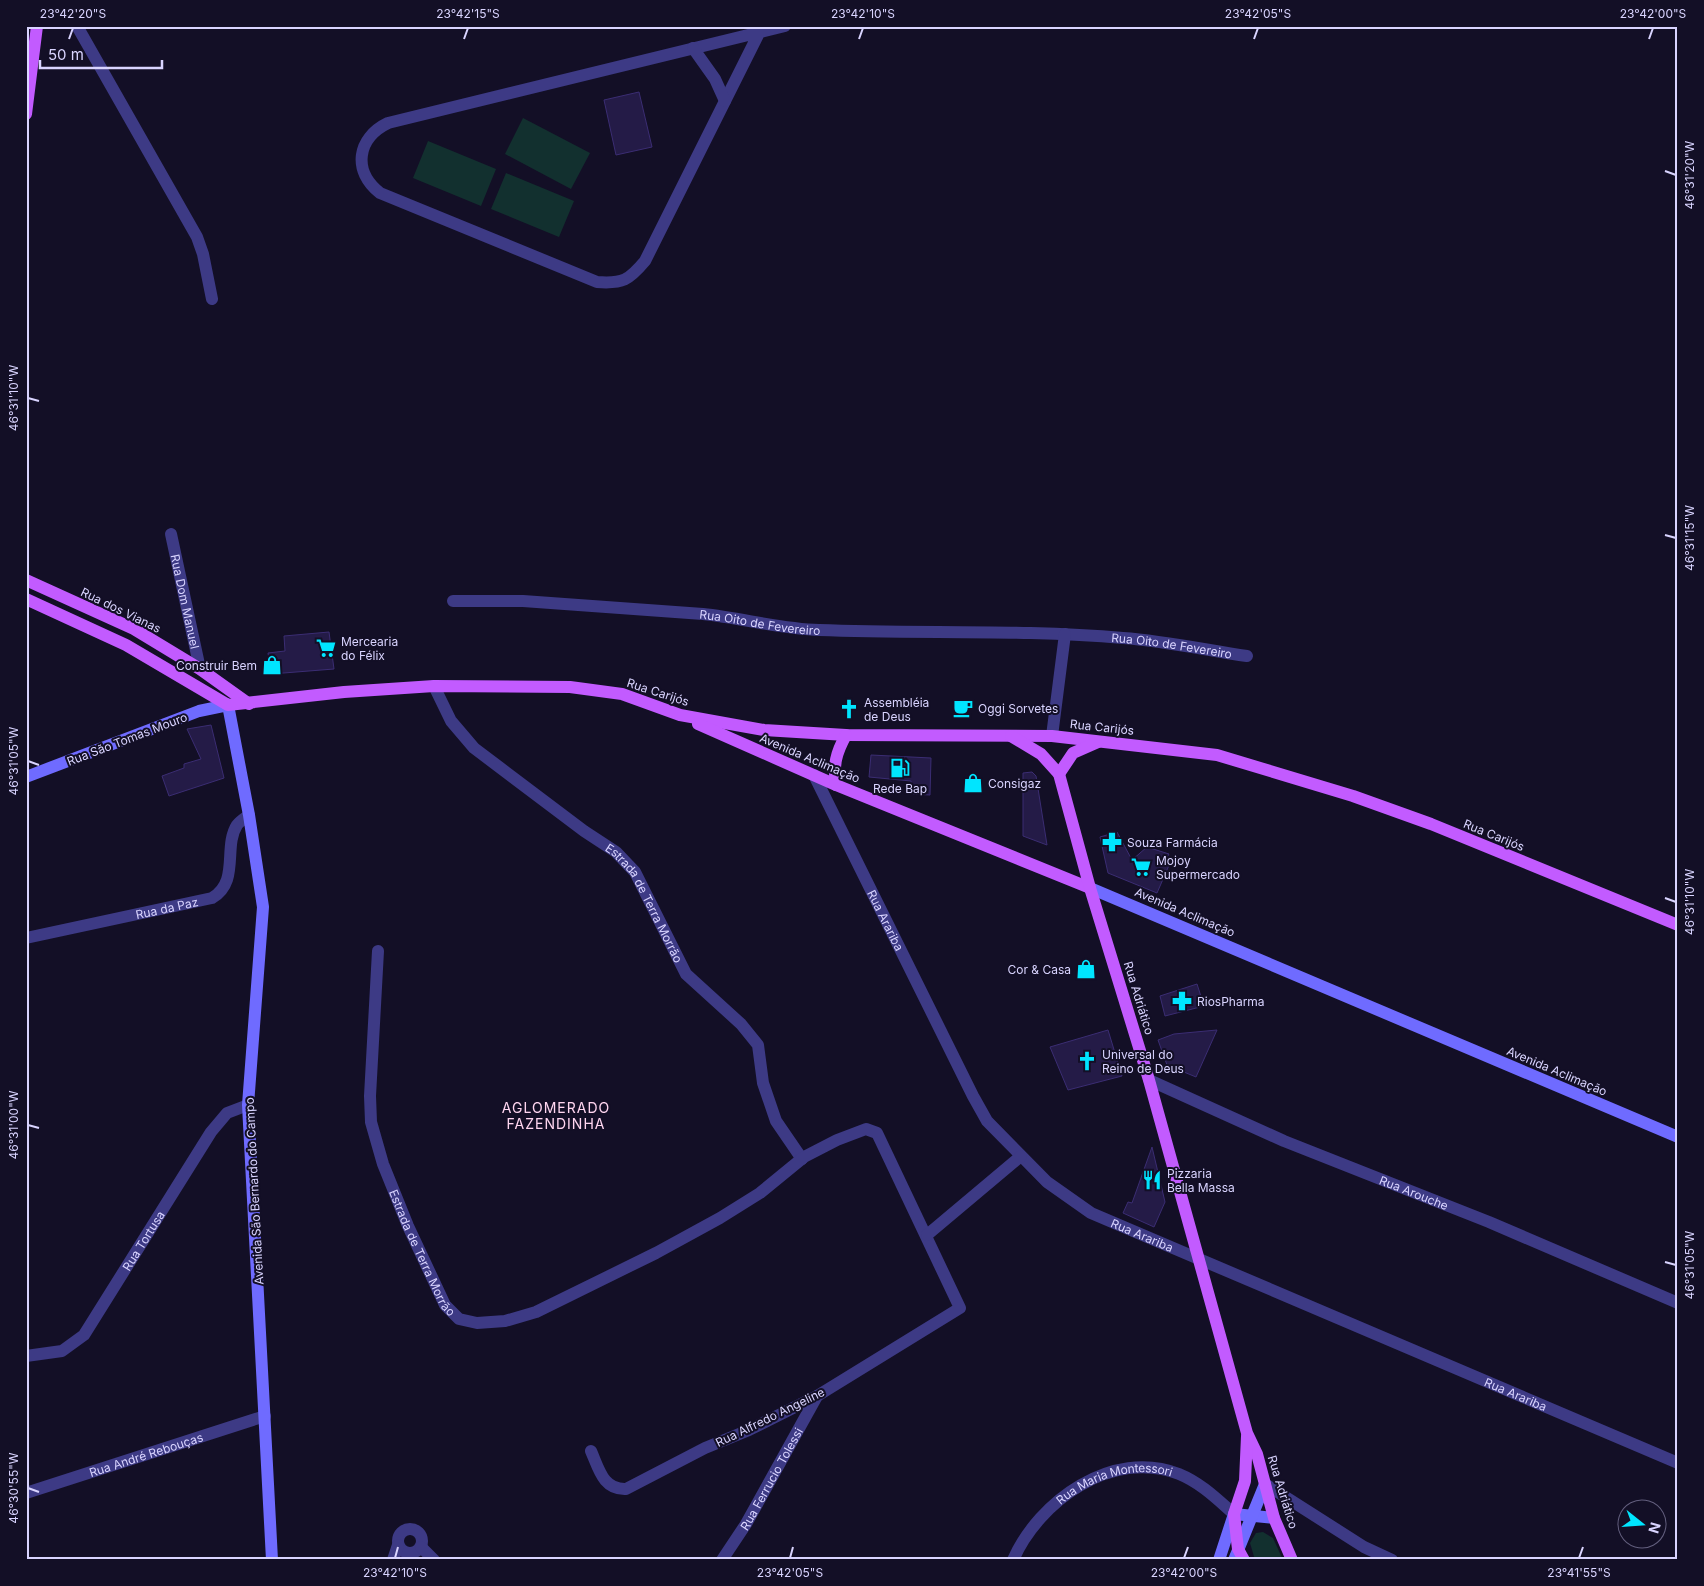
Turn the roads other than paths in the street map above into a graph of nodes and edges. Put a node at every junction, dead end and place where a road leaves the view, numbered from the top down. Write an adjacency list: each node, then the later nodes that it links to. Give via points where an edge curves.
1 (37, 26): 7 (main road)
2 (78, 26): 8 (street, via 197,237)
3 (785, 26): 4 (street)
4 (760, 32): 5 (street); 6 (street)
5 (693, 48): 6 (street); 6 (street, via 388,123 375,129 367,140 363,151 365,177 380,193 422,211 597,282 614,283 626,280 645,261)
6 (725, 100)
7 (26, 114)
8 (212, 299)
9 (171, 534): 15 (street, Rua Dom Manuel)
10 (26, 580): 15 (main road, Rua dos Vianas, via 134,629)
11 (26, 599): 18 (main road, via 126,644)
12 (453, 601): 13 (street, Rua Oito de Fevereiro, via 523,601 703,614 819,630)
13 (1065, 634): 14 (street, Rua Oito de Fevereiro, via 1125,638); 22 (street)
14 (1247, 656)
15 (200, 669): 17 (main road, Rua dos Vianas)
16 (434, 686): 17 (main road, Rua Carijós, via 344,692); 19 (main road, Rua Carijós, via 594,689 622,694); 37 (street, Estrada de Terra Morrão, via 451,722 474,748 616,852 635,872 686,974 741,1024 758,1045 763,1083 776,1121)
17 (249, 704): 18 (main road, Rua Carijós)
18 (228, 705): 26 (street, Rua São Tomas Mouro, via 199,711); 28 (street, Avenida São Bernardo do Campo)
19 (680, 715): 20 (main road, Rua Carijós, via 764,730); 25 (main road, Avenida Aclimação)
20 (846, 735): 21 (main road, Rua Carijós); 27 (main road, via 835,758)
21 (1010, 736): 22 (main road, Rua Carijós); 24 (main road, Rua Adriático, via 1041,754)
22 (1052, 736): 23 (main road, Rua Carijós)
23 (1103, 740): 24 (main road, via 1073,753); 30 (main road, Rua Carijós, via 1217,755 1353,796 1431,824)
24 (1059, 774): 29 (main road, Rua Adriático)
25 (814, 775): 27 (main road, Avenida Aclimação); 36 (street, Rua Arariba, via 973,1096 987,1121)
26 (26, 777)
27 (836, 785): 29 (main road, Avenida Aclimação)
28 (249, 815): 31 (street, Rua da Paz, via 236,826 226,881 220,893 212,898); 34 (street, Avenida São Bernardo do Campo, via 263,907)
29 (1090, 888): 33 (main road, Rua Adriático); 35 (street, Avenida Aclimação)
30 (1678, 925)
31 (26, 938)
32 (378, 951): 37 (street, Estrada de Terra Morrão, via 371,1122 383,1164 408,1226 445,1305 460,1319 477,1323 505,1321 536,1312 720,1218 760,1193)
33 (1149, 1080): 39 (main road, Rua Adriático); 40 (street, Rua Arouche, via 1284,1141 1489,1222)
34 (248, 1105): 41 (street, Rua Tortusa, via 227,1113 211,1132 84,1335 62,1351); 43 (street, Avenida São Bernardo do Campo)
35 (1678, 1137)
36 (1021, 1156): 38 (street); 39 (street, Rua Arariba, via 1047,1182 1091,1213)
37 (802, 1159): 38 (street, Estrada de Terra Morrão, via 866,1129 877,1133)
38 (927, 1235): 42 (street, Rua Alfredo Angeline, via 960,1308)
39 (1200, 1261): 44 (main road, Rua Adriático); 46 (street, Rua Arariba)
40 (1678, 1303)
41 (26, 1356)
42 (817, 1396): 45 (street, Rua Alfredo Angeline, via 626,1490 618,1490 606,1483); 58 (street, Rua Ferrucio Tolessi, via 746,1524)
43 (265, 1416): 48 (street, Rua André Rebouças); 55 (street, Avenida São Bernardo do Campo)
44 (1247, 1433): 47 (main road, Rua Adriático, via 1258,1454); 49 (main road, Rua Adriático, via 1245,1481)
45 (591, 1451)
46 (1678, 1463)
47 (1265, 1484): 50 (street); 51 (main road, Rua Adriático); 62 (street, via 1364,1547)
48 (26, 1493)
49 (1234, 1514): 50 (street); 54 (main road, Rua Adriático); 59 (street, Rua Maria Montessori, via 1200,1484 1178,1474 1137,1467 1112,1472 1068,1492 1039,1518 1021,1542); 60 (street)
50 (1251, 1516): 51 (street); 54 (street)
51 (1274, 1518): 61 (main road, Rua Adriático)
52 (398, 1545): 53 (street, via 411,1553); 53 (street, via 400,1533 411,1528 421,1535); 56 (street)
53 (421, 1547): 57 (street)
54 (1239, 1556)
55 (272, 1560)
56 (394, 1560)
57 (434, 1560)
58 (722, 1560)
59 (1013, 1560)
60 (1220, 1560)
61 (1292, 1560)
62 (1392, 1560)

